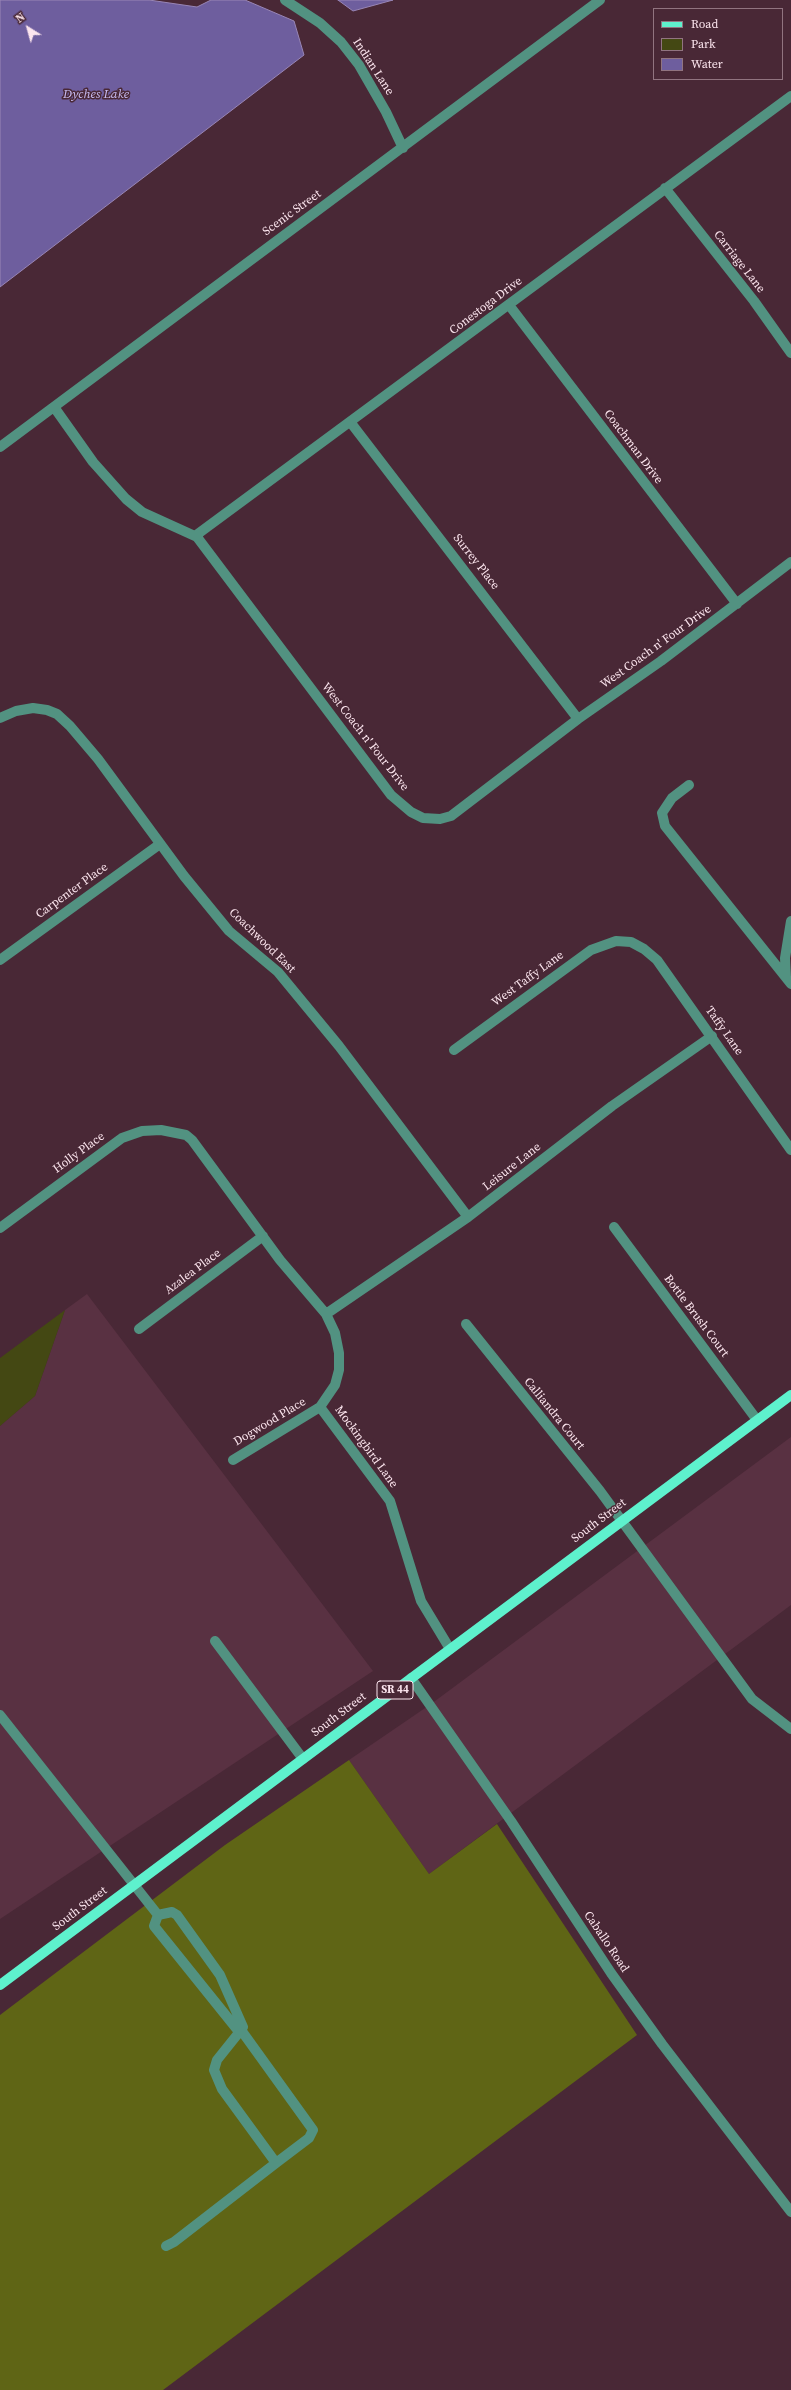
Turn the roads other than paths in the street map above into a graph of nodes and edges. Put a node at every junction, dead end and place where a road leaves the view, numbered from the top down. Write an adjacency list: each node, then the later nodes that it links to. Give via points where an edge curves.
1 (285, 0): 4 (street, Indian Lane, via 320,23 341,42 359,65)
2 (600, 0): 4 (street, Scenic Street)
3 (791, 96): 5 (street, Conestoga Drive)
4 (403, 148): 8 (street, Scenic Street)
5 (665, 188): 6 (street, Conestoga Drive); 7 (street, Carriage Lane, via 754,301)
6 (509, 305): 9 (street, Conestoga Drive); 13 (street, Coachman Drive)
7 (791, 354)
8 (54, 407): 10 (street, Scenic Street); 11 (street, West Coach n' Four Drive, via 93,462 126,499 142,512)
9 (351, 423): 11 (street, Conestoga Drive); 15 (street, Surrey Place)
10 (0, 447)
11 (195, 536): 15 (street, West Coach n' Four Drive, via 392,795 411,812 428,819 440,820 452,816)
12 (791, 562): 13 (street, West Coach n' Four Drive)
13 (737, 604): 15 (street, West Coach n' Four Drive)
14 (0, 718): 17 (street, Coachwood East, via 16,711 33,708 57,714 98,759)
15 (578, 719)
16 (689, 785): 21 (street, via 672,798 662,813 665,826)
17 (160, 844): 20 (street, Carpenter Place); 26 (street, Coachwood East, via 229,931 278,972)
18 (791, 921): 21 (street, via 785,958)
19 (624, 941): 22 (street, Taffy Lane, via 644,949 657,960); 23 (street, West Taffy Lane, via 606,943 591,950)
20 (0, 960)
21 (789, 980)
22 (712, 1036): 25 (street, Taffy Lane); 26 (street, Leisure Lane, via 612,1106)
23 (454, 1050)
24 (186, 1135): 28 (street, Holly Place, via 162,1130 142,1131 122,1138); 29 (street, Mockingbird Lane)
25 (791, 1150)
26 (468, 1217): 30 (street, Leisure Lane)
27 (614, 1227): 35 (street, Bottle Brush Court)
28 (0, 1228)
29 (262, 1236): 30 (street, Mockingbird Lane); 32 (street, Azalea Place)
30 (326, 1314): 34 (street, Mockingbird Lane, via 335,1333 339,1370 335,1385)
31 (466, 1324): 37 (street, Calliandra Court)
32 (139, 1329)
33 (791, 1395): 35 (main road, South Street / SR 44)
34 (320, 1407): 36 (street, Dogwood Place); 39 (street, Mockingbird Lane, via 390,1501 421,1601)
35 (757, 1420): 37 (main road, South Street / SR 44)
36 (233, 1460)
37 (622, 1521): 39 (main road, South Street / SR 44); 42 (street, Calliandra Court, via 752,1699)
38 (215, 1641): 43 (street)
39 (450, 1649): 40 (main road, South Street / SR 44)
40 (411, 1678): 43 (main road, South Street / SR 44); 49 (street, Caballo Road, via 511,1821 611,1973)
41 (0, 1715): 44 (street)
42 (791, 1729)
43 (303, 1759): 44 (main road, South Street / SR 44)
44 (135, 1884): 45 (street); 46 (main road, South Street / SR 44)
45 (158, 1915): 47 (street, via 154,1926 236,2028); 47 (street, via 172,1912 177,1915 220,1975 242,2027)
46 (0, 1985)
47 (241, 2030): 48 (street, via 217,2060 214,2070 222,2089); 48 (street, via 313,2130 309,2138)
48 (276, 2163): 50 (street)
49 (791, 2212)
50 (166, 2246)

